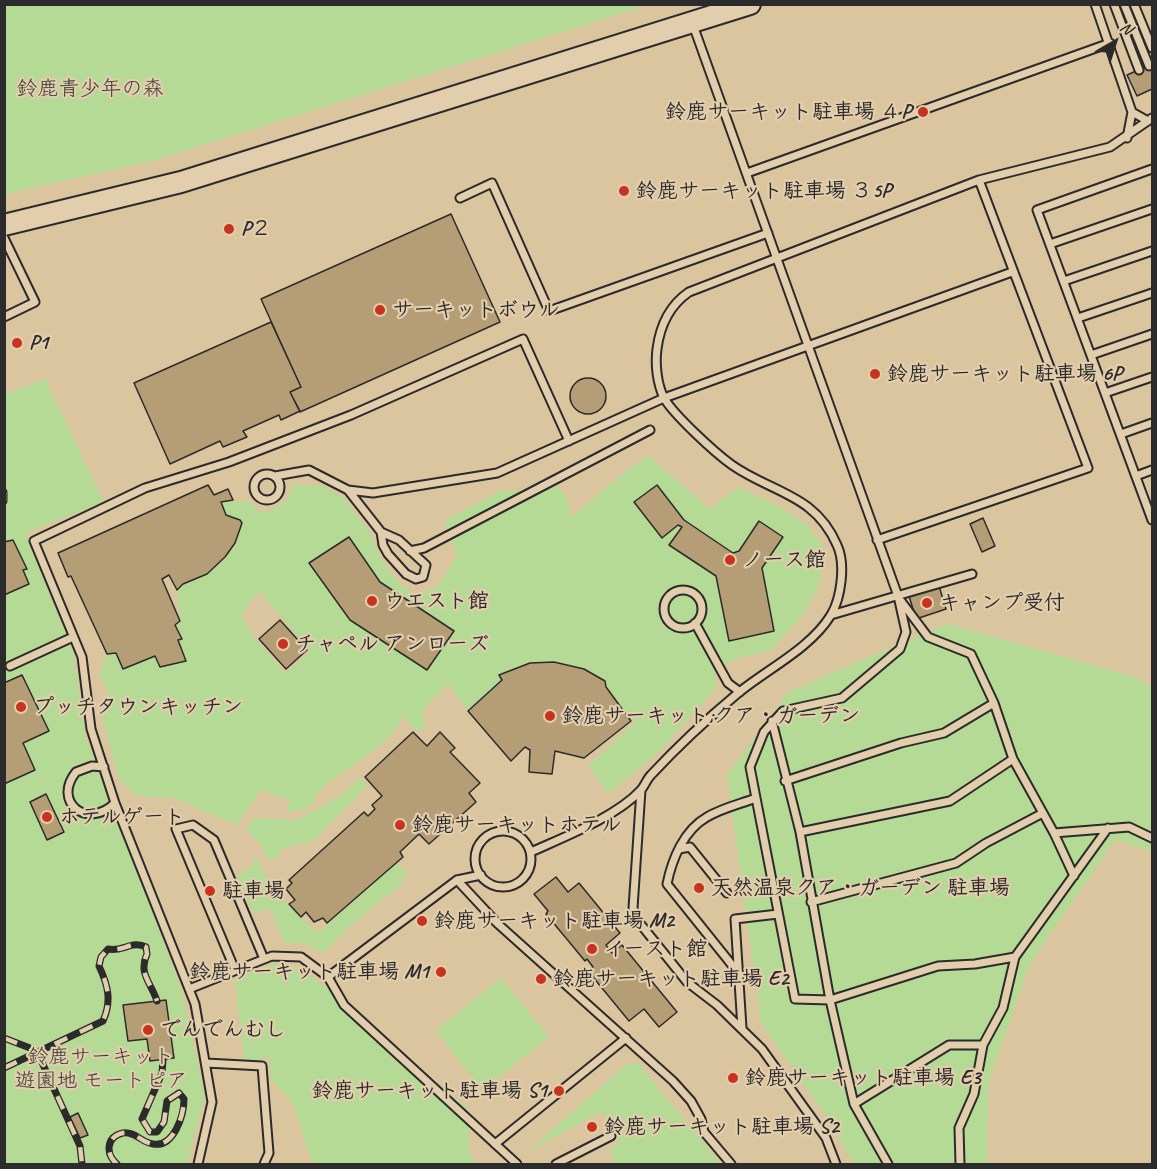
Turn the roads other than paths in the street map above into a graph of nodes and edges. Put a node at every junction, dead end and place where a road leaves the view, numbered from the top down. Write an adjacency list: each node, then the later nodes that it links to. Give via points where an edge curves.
1 (750, 4): 6 (street)
2 (1095, 4): 7 (lane)
3 (1114, 4): 10 (lane)
4 (1124, 4): 9 (lane)
5 (1134, 4): 8 (lane)
6 (692, 23): 15 (lane); 19 (street, via 181,182)
7 (1110, 44): 11 (lane); 15 (lane)
8 (1152, 48)
9 (1149, 66)
10 (1139, 70)
11 (1132, 112): 12 (lane); 13 (lane)
12 (1150, 119): 13 (lane)
13 (1127, 138): 16 (lane, via 1110,147)
14 (1152, 169): 22 (lane, via 1037,210)
15 (747, 173): 20 (lane)
16 (979, 180): 24 (lane); 25 (lane)
17 (460, 198): 20 (lane, via 492,183 549,310)
18 (1152, 209): 22 (lane)
19 (4, 225)
20 (768, 232): 24 (lane)
21 (4, 238): 28 (lane, via 35,302)
22 (1050, 244): 26 (lane)
23 (1152, 251): 26 (lane)
24 (776, 256): 31 (lane); 35 (lane, via 680,298 658,339 655,362)
25 (1012, 272): 31 (lane); 46 (lane, via 1088,468)
26 (1064, 281): 29 (lane)
27 (1152, 292): 29 (lane)
28 (4, 316)
29 (1077, 318): 32 (lane)
30 (1152, 334): 32 (lane)
31 (808, 347): 35 (lane); 46 (lane)
32 (1091, 355): 34 (lane)
33 (1152, 377): 34 (lane)
34 (1105, 393): 38 (lane)
35 (664, 398): 39 (lane); 50 (lane, via 732,465 809,505 824,522 838,547 840,565 841,587)
36 (1152, 423): 38 (lane)
37 (650, 430): 47 (lane, via 424,549)
38 (1120, 434): 42 (lane)
39 (569, 441): 43 (lane, via 496,474 373,493); 52 (lane, via 523,339 351,415 230,462 145,488 34,541)
40 (1152, 470): 42 (lane)
41 (275, 476): 43 (lane, via 309,470)
42 (1136, 476): 44 (lane)
43 (348, 489): 45 (lane)
44 (1152, 519)
45 (381, 532): 47 (lane, via 399,540); 47 (lane, via 388,554 406,574 416,579 423,577 426,565)
46 (877, 540): 49 (lane)
47 (410, 551)
48 (972, 574): 49 (lane)
49 (898, 596): 50 (lane); 55 (lane, via 928,637 971,654); 56 (lane, via 906,632 900,649 842,698 783,711)
50 (831, 615): 54 (lane, via 796,649)
51 (695, 624): 51 (lane, via 702,613 699,600 689,591 671,594 665,604 669,621 679,628); 54 (lane, via 728,683)
52 (73, 637): 53 (lane); 58 (lane, via 82,657 91,729)
53 (10, 666)
54 (740, 692): 60 (lane, via 649,777)
55 (994, 703): 57 (lane); 59 (lane, via 944,733)
56 (772, 722): 59 (lane); 61 (lane, via 750,767)
57 (1013, 759): 63 (lane); 65 (lane, via 950,801)
58 (104, 767): 62 (lane); 62 (lane, via 84,768 71,778 68,795 82,813 98,815)
59 (785, 781): 65 (lane)
60 (641, 790): 69 (lane, via 594,824); 83 (lane, via 633,908 638,921 687,982)
61 (756, 798): 68 (lane, via 706,817); 75 (lane)
62 (116, 803): 81 (lane)
63 (1041, 814): 66 (lane); 74 (lane, via 956,863)
64 (1108, 828): 66 (lane); 67 (lane, via 1129,827); 71 (lane)
65 (800, 831): 74 (lane)
66 (1054, 833): 71 (lane)
67 (1152, 838)
68 (679, 849): 73 (lane, via 690,847); 79 (lane, via 671,860 667,884)
69 (531, 852): 70 (lane, via 529,870 516,884 498,886); 70 (lane, via 520,836 493,833 476,852)
70 (481, 875): 72 (lane)
71 (1074, 876): 76 (lane)
72 (457, 879): 80 (lane); 84 (lane, via 498,924)
73 (727, 893)
74 (811, 902): 82 (lane)
75 (778, 914): 79 (lane, via 735,920); 82 (lane, via 795,999)
76 (1015, 957): 82 (lane, via 938,966); 85 (lane, via 1003,1008)
77 (264, 959): 78 (lane); 78 (lane, via 214,840 193,825 176,829); 80 (lane, via 301,957)
78 (236, 970): 81 (lane)
79 (740, 975): 83 (lane)
80 (328, 977): 89 (lane, via 344,1005)
81 (189, 989): 86 (lane)
82 (830, 1000): 87 (lane)
83 (742, 1028): 95 (lane, via 762,1048 826,1138)
84 (626, 1038): 89 (lane); 94 (lane, via 691,1101 704,1132)
85 (983, 1045): 87 (lane, via 949,1045); 97 (lane, via 974,1094 958,1128)
86 (206, 1064): 90 (lane, via 212,1102); 91 (lane, via 262,1066 269,1153)
87 (854, 1104): 96 (lane)
88 (611, 1136): 93 (lane)
89 (495, 1144): 92 (lane)
90 (198, 1164)
91 (264, 1164)
92 (517, 1164)
93 (556, 1164)
94 (730, 1164)
95 (836, 1164)
96 (888, 1164)
97 (960, 1164)

